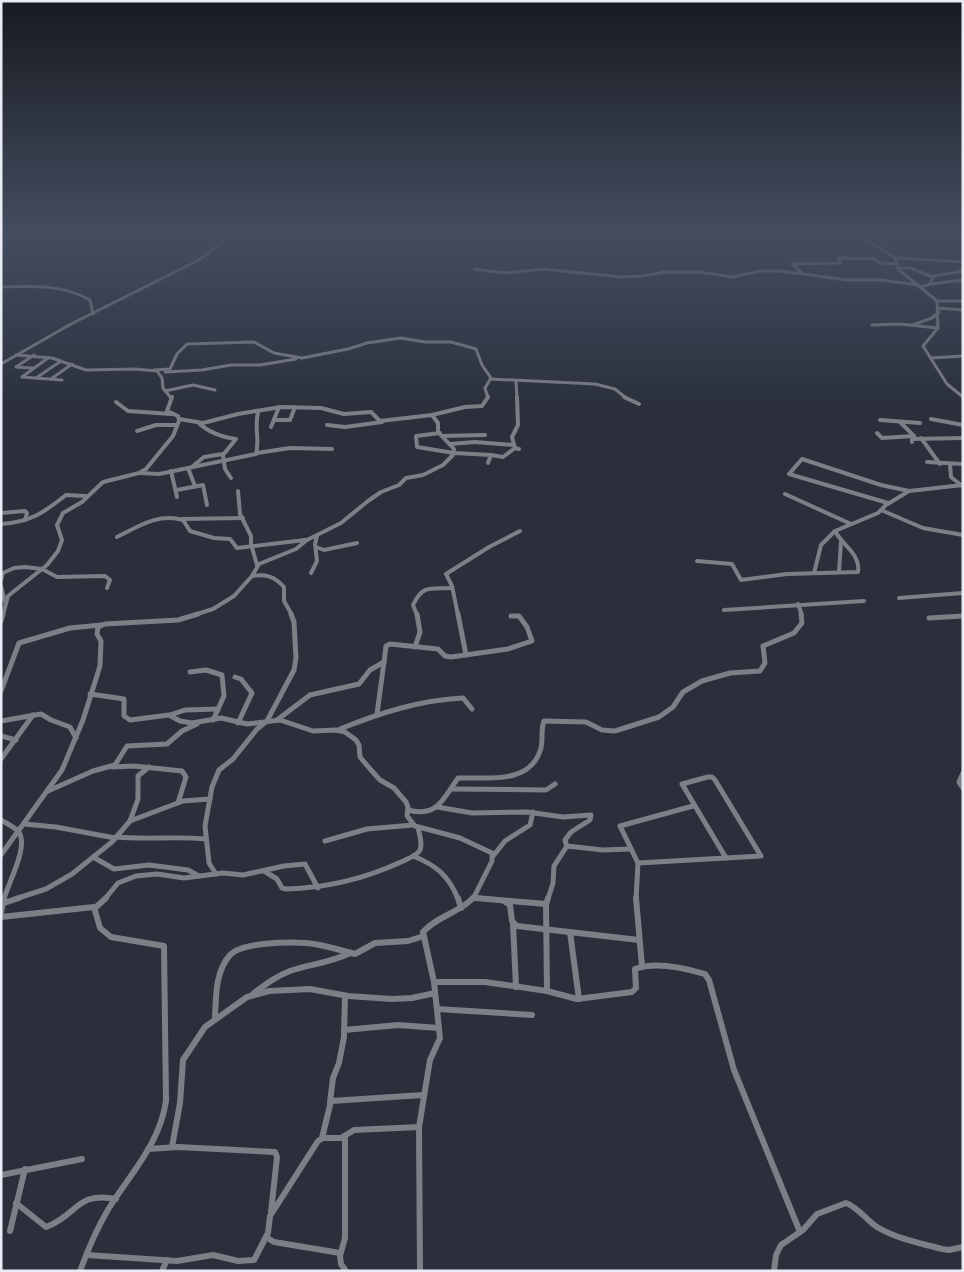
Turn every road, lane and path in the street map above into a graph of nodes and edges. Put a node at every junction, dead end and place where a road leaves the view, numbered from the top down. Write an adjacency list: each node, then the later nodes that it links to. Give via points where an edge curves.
1 (73, 292): 8 (street, via 88,298)
2 (135, 292): 8 (street)
3 (927, 292): 4 (street)
4 (936, 301): 5 (street); 6 (street)
5 (963, 302)
6 (939, 310): 7 (street); 9 (street, via 932,318); 11 (street)
7 (963, 310)
8 (93, 314): 12 (street)
9 (912, 325): 10 (street); 11 (street)
10 (872, 326)
11 (938, 328): 17 (street, via 923,346)
12 (16, 355): 13 (street); 19 (street)
13 (34, 355): 15 (street); 21 (street, via 16,367)
14 (963, 356): 17 (street)
15 (48, 358): 18 (street); 21 (street)
16 (302, 358): 22 (street, via 258,365 231,364 202,370); 22 (street, via 274,353 254,342 187,344 177,354 170,369); 25 (street, via 402,338 450,342 476,349)
17 (931, 358): 30 (street, via 947,384)
18 (61, 361): 20 (street); 23 (street)
19 (1, 364)
20 (72, 364): 22 (street, via 86,370 124,368); 24 (street)
21 (33, 368): 23 (street, via 22,377)
22 (156, 371): 29 (street)
23 (36, 378): 24 (street)
24 (50, 379): 26 (street)
25 (490, 379): 27 (street); 37 (street, via 485,388 488,399 484,406 446,410)
26 (62, 380)
27 (516, 381): 32 (street, via 598,384); 58 (street, via 518,426 512,437)
28 (216, 390): 29 (street, via 193,384)
29 (166, 391): 36 (street, via 172,397 167,410)
30 (963, 398)
31 (116, 402): 36 (street, via 128,411)
32 (639, 404)
33 (279, 407): 34 (street); 35 (street); 40 (street)
34 (295, 407): 40 (street, via 290,420); 41 (street, via 321,408 344,414 370,412 379,420)
35 (258, 412): 44 (street); 60 (street, via 255,426 259,442)
36 (175, 414): 38 (street)
37 (432, 415): 41 (street); 52 (street)
38 (179, 419): 44 (street); 47 (street)
39 (931, 419): 46 (street)
40 (274, 420): 49 (street)
41 (388, 420): 48 (street, via 344,427)
42 (880, 420): 43 (street)
43 (900, 422): 45 (street); 54 (street)
44 (200, 423): 61 (street, via 222,437 236,438)
45 (920, 423)
46 (962, 423)
47 (178, 425): 50 (street, via 156,425); 72 (street, via 146,469)
48 (327, 425)
49 (271, 427)
50 (137, 431)
51 (877, 433): 54 (street, via 883,438)
52 (441, 435): 53 (street); 57 (street); 62 (street, via 416,436 417,447)
53 (485, 435)
54 (917, 438): 55 (street); 56 (street, via 911,439); 67 (street)
55 (963, 438)
56 (912, 442)
57 (450, 444): 58 (street, via 475,442); 62 (street)
58 (516, 447): 63 (street, via 504,457)
59 (332, 449): 60 (street, via 289,448)
60 (257, 453): 64 (street)
61 (223, 454): 64 (street); 70 (street, via 204,457)
62 (454, 454): 63 (street); 94 (street, via 443,465 424,475 406,478 399,485 379,493 349,518)
63 (491, 455): 66 (street)
64 (224, 461): 70 (street); 73 (street)
65 (926, 462): 67 (street)
66 (488, 463)
67 (940, 464): 68 (street)
68 (950, 464): 69 (street); 74 (street, via 951,477)
69 (963, 464)
70 (190, 468): 71 (street); 75 (street)
71 (171, 472): 72 (street); 76 (street)
72 (138, 473): 80 (street, via 106,481)
73 (231, 478)
74 (963, 485): 78 (street)
75 (195, 486): 76 (street); 83 (street, via 204,485)
76 (176, 490): 81 (street)
77 (238, 491): 86 (street)
78 (909, 491): 82 (street); 82 (street, via 866,481 822,463 802,459 789,474)
79 (785, 494): 90 (street)
80 (86, 496): 88 (street, via 66,495 42,514); 103 (street, via 59,520 57,526 62,542)
81 (177, 497)
82 (888, 504): 84 (street)
83 (207, 505)
84 (881, 510): 90 (street); 93 (street, via 923,528)
85 (1, 513): 88 (street, via 25,511)
86 (243, 518): 87 (street); 99 (street, via 252,536)
87 (182, 519): 95 (street, via 149,520); 99 (street, via 191,532 230,539 237,548)
88 (24, 520): 89 (street)
89 (1, 524)
90 (851, 524): 91 (street)
91 (835, 531): 97 (street); 105 (street, via 821,545)
92 (520, 532): 112 (street, via 446,573)
93 (963, 535)
94 (317, 536): 96 (street); 100 (street)
95 (117, 537)
96 (306, 540): 99 (street); 102 (street, via 298,548)
97 (841, 542): 104 (street); 104 (street, via 854,552 859,570 855,573)
98 (357, 543): 100 (street, via 324,550)
99 (251, 545): 102 (street)
100 (316, 547): 107 (street, via 317,561)
101 (697, 561): 105 (street, via 732,564 741,580)
102 (257, 565): 108 (street)
103 (42, 569): 106 (street, via 16,567); 111 (street, via 57,577 105,576 110,578); 116 (street)
104 (838, 572): 105 (street)
105 (814, 573)
106 (2, 574): 109 (street)
107 (311, 574)
108 (252, 576): 123 (street, via 228,600 198,615 178,620); 141 (street, via 264,574 275,577 284,587 284,601 294,622 294,670)
109 (1, 580)
110 (1, 586): 116 (street)
111 (107, 588)
112 (452, 588): 124 (street, via 428,589 419,593 413,605 420,625 419,642); 125 (street)
113 (963, 593): 114 (street)
114 (899, 598)
115 (864, 601): 117 (street)
116 (5, 602): 122 (street)
117 (798, 604): 118 (street); 154 (street, via 803,622 789,637 763,646 765,663 760,671 730,673 702,681 683,692 673,707 659,717 615,731 602,730 586,722 544,721 540,750 527,770 510,777 458,778)
118 (724, 610)
119 (511, 616): 125 (street, via 519,616 532,641)
120 (963, 616): 121 (street)
121 (929, 618)
122 (1, 620)
123 (101, 624): 127 (street, via 70,628 21,642); 132 (street, via 97,634 101,641 100,663)
124 (415, 647): 125 (street, via 438,649 448,657); 126 (street, via 388,644)
125 (466, 655)
126 (384, 662): 135 (street); 139 (street, via 370,670 359,684 308,696)
127 (8, 670): 128 (street); 131 (street)
128 (1, 672)
129 (190, 672): 134 (street, via 220,673 225,691)
130 (235, 677): 143 (street, via 241,679 252,693)
131 (1, 691)
132 (90, 694): 137 (street, via 124,699 124,716 128,720); 146 (street)
133 (472, 708): 135 (street, via 461,698 425,702)
134 (218, 709): 137 (street, via 185,710); 138 (street)
135 (377, 714): 144 (street)
136 (33, 715): 140 (street); 146 (street, via 41,714 49,720 63,723 72,728); 147 (street)
137 (170, 715): 142 (street, via 184,722)
138 (213, 720): 142 (street); 143 (street)
139 (276, 720): 141 (street); 144 (street, via 315,731)
140 (1, 721)
141 (267, 721): 143 (street); 156 (street, via 219,770)
142 (202, 722): 149 (street, via 182,731 167,744 127,746 116,764)
143 (238, 723)
144 (339, 730): 160 (street, via 356,740 361,759 380,780 394,788 407,803)
145 (1, 736): 147 (street)
146 (76, 738): 155 (street, via 62,770)
147 (16, 740): 148 (street)
148 (1, 759)
149 (106, 767): 150 (street); 155 (street)
150 (149, 767): 157 (street, via 184,773 186,777); 163 (street, via 138,776 139,798)
151 (963, 772): 153 (street, via 959,782)
152 (555, 784): 154 (street, via 546,790)
153 (963, 788)
154 (451, 789): 159 (street)
155 (47, 792): 164 (street)
156 (210, 798): 157 (street); 168 (street, via 205,822)
157 (178, 803): 163 (street)
158 (693, 806): 171 (street, via 620,826); 176 (street); 176 (street, via 682,783 713,778 761,855)
159 (437, 807): 160 (street, via 424,812); 161 (street, via 472,812)
160 (408, 810): 165 (street, via 407,815)
161 (533, 812): 170 (street, via 562,817 592,816 568,836 565,840); 174 (street, via 531,824 500,844)
162 (1, 820): 166 (street)
163 (130, 821): 167 (street)
164 (24, 824): 166 (street); 167 (street)
165 (416, 826): 169 (street, via 369,828); 173 (street, via 421,847); 174 (street, via 469,842 489,850)
166 (18, 831): 172 (street); 184 (street, via 22,841 20,855)
167 (116, 837): 168 (street); 175 (street)
168 (206, 839): 179 (street, via 209,862)
169 (325, 841)
170 (567, 847): 171 (street); 185 (street, via 554,866 553,883)
171 (630, 850): 177 (street)
172 (1, 856)
173 (414, 856): 181 (street, via 361,880); 187 (street, via 430,862 448,875)
174 (493, 856): 182 (street)
175 (93, 858): 180 (street, via 112,868 172,867); 184 (street, via 50,887)
176 (726, 858): 177 (street)
177 (638, 863): 194 (street, via 636,907)
178 (263, 871): 179 (street, via 243,875); 181 (street, via 278,878 284,888); 181 (street, via 306,864)
179 (216, 874): 180 (street)
180 (198, 876): 186 (street, via 182,878 152,874 128,878 118,883)
181 (318, 888)
182 (474, 898): 183 (street); 187 (street)
183 (504, 901): 185 (street); 190 (street, via 510,907)
184 (2, 903): 188 (street)
185 (546, 904): 191 (street)
186 (95, 908): 189 (street); 215 (street, via 100,927 107,934 164,946 166,1105)
187 (462, 908): 193 (street, via 430,924 424,929)
188 (1, 913)
189 (1, 917)
190 (512, 923): 191 (street); 198 (street)
191 (545, 929): 192 (street); 199 (street)
192 (570, 932): 194 (street); 203 (street)
193 (424, 936): 195 (street, via 408,941 375,943 356,954); 197 (street)
194 (639, 940): 196 (street)
195 (348, 953): 201 (street, via 332,961 284,974); 206 (street, via 307,942 236,950 226,960 217,980)
196 (642, 966): 203 (street, via 635,969 636,988 632,992); 223 (street, via 702,972 708,978 734,1070)
197 (434, 982): 198 (street, via 473,981); 200 (street)
198 (516, 987): 199 (street)
199 (547, 991): 203 (street)
200 (435, 993): 202 (street, via 397,998); 204 (street)
201 (252, 994): 202 (street, via 312,989); 206 (street)
202 (346, 996): 208 (street)
203 (579, 999)
204 (437, 1009): 205 (street); 207 (street)
205 (532, 1015)
206 (215, 1018): 214 (street, via 201,1031 182,1061 180,1104)
207 (439, 1028): 208 (street, via 398,1025); 209 (street, via 440,1040 430,1060)
208 (344, 1030): 210 (street)
209 (423, 1095): 210 (street); 211 (street)
210 (330, 1102): 213 (street)
211 (419, 1127): 212 (street, via 370,1128 351,1131); 232 (street)
212 (345, 1136): 213 (street); 226 (street, via 345,1238)
213 (322, 1138): 221 (street)
214 (172, 1147): 215 (street); 221 (street, via 275,1152 275,1194)
215 (148, 1149): 219 (street)
216 (82, 1159): 217 (street)
217 (24, 1169): 218 (street); 220 (street)
218 (1, 1175)
219 (116, 1199): 220 (street, via 87,1197 56,1223 46,1227); 227 (street)
220 (16, 1203): 222 (street)
221 (271, 1213): 224 (street)
222 (10, 1231)
223 (800, 1232): 225 (street, via 817,1214 848,1203 886,1232 942,1249); 233 (street, via 780,1247)
224 (266, 1237): 226 (street, via 274,1242); 228 (street, via 258,1256 250,1261 213,1255 184,1261)
225 (963, 1247)
226 (340, 1253): 231 (street, via 341,1264)
227 (87, 1254): 228 (street); 229 (street)
228 (167, 1260): 230 (street)
229 (80, 1271)
230 (162, 1271)
231 (346, 1271)
232 (420, 1271)
233 (774, 1271)

